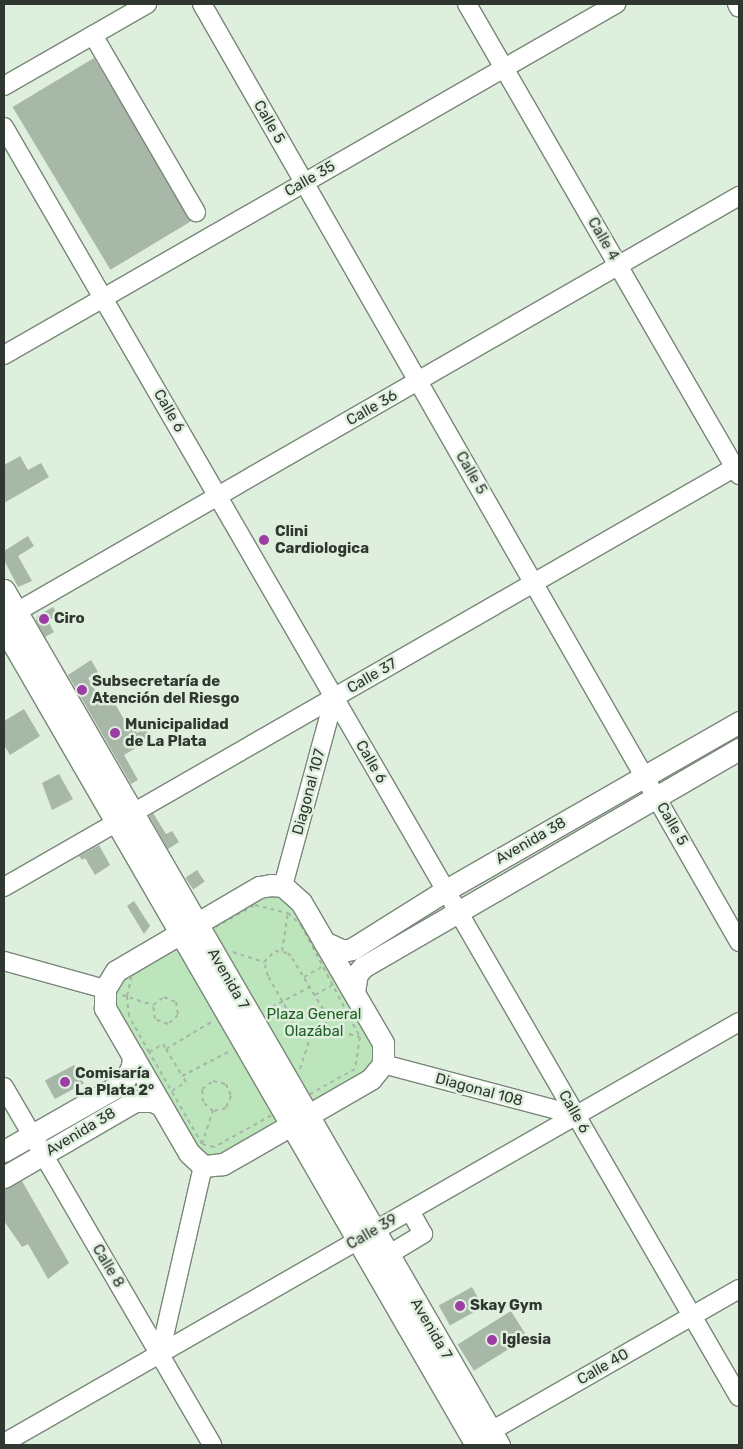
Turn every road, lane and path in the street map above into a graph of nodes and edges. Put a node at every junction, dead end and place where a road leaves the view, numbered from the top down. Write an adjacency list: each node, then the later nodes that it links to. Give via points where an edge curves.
1 (147, 4): 7 (street)
2 (202, 4): 11 (street, Calle 5)
3 (466, 4): 8 (street, Calle 4)
4 (616, 4): 8 (street, Calle 35)
5 (737, 4): 6 (street)
6 (739, 8)
7 (93, 35): 9 (street); 13 (street)
8 (504, 68): 11 (street, Calle 35); 14 (street, Calle 4)
9 (4, 86)
10 (4, 127): 15 (street, Calle 6)
11 (304, 183): 15 (street, Calle 35); 17 (street, Calle 5)
12 (739, 196): 14 (street, Calle 36)
13 (196, 212)
14 (618, 266): 17 (street, Calle 36); 18 (street, Calle 4)
15 (103, 298): 16 (street, Calle 35); 19 (street, Calle 6)
16 (4, 355)
17 (418, 381): 19 (street, Calle 36); 20 (street, Calle 5)
18 (738, 469): 20 (street, Calle 37)
19 (218, 496): 22 (street, Calle 36); 23 (street, Calle 6)
20 (534, 583): 23 (street, Calle 37); 26 (street, Calle 5)
21 (4, 590): 22 (main road, Avenida 7)
22 (8, 620): 28 (main road, Avenida 7)
23 (334, 698): 28 (street, Calle 37); 30 (street, Diagonal 107); 31 (street, Calle 6)
24 (739, 722): 26 (main road, Avenida 38)
25 (739, 749): 27 (main road, Avenida 38)
26 (644, 776): 27 (street, Calle 5); 31 (main road, Avenida 38)
27 (656, 797): 32 (main road, Avenida 38); 35 (street, Calle 5)
28 (124, 818): 29 (street, Calle 37); 33 (main road, Avenida 7)
29 (4, 887)
30 (288, 889): 33 (main road, via 259,887); 34 (main road); 36 (path)
31 (446, 890): 32 (street, Calle 6); 34 (main road, Avenida 38, via 352,949 343,951)
32 (458, 911): 45 (main road, Avenida 38, via 364,967 357,974); 63 (street, Calle 6)
33 (188, 928): 44 (main road, via 116,971); 64 (main road, Avenida 7)
34 (324, 942): 45 (main road)
35 (739, 942)
36 (282, 950): 39 (path, via 268,955); 41 (path, via 292,958)
37 (228, 951): 39 (path)
38 (4, 961): 44 (street)
39 (264, 962): 47 (path, via 264,969)
40 (324, 966): 41 (path)
41 (304, 977): 43 (path)
42 (334, 983): 46 (path)
43 (310, 987): 46 (path); 47 (path)
44 (105, 989): 48 (path); 56 (main road, via 105,1008)
45 (354, 992): 57 (main road)
46 (315, 995): 52 (path, via 326,1014)
47 (282, 1002): 49 (path); 53 (path, via 298,1029)
48 (153, 1005): 48 (path, via 164,997 176,1002 178,1015 168,1024 155,1019)
49 (263, 1012)
50 (218, 1018): 54 (path)
51 (739, 1022): 63 (street, Calle 39)
52 (326, 1028): 53 (path, via 319,1035); 57 (path)
53 (310, 1037): 58 (path)
54 (166, 1049): 56 (path, via 162,1044); 59 (path)
55 (235, 1049): 59 (path)
56 (141, 1054): 61 (main road); 65 (main road, Avenida 38, via 123,1083)
57 (383, 1054): 63 (street, Diagonal 108); 64 (main road, via 371,1079)
58 (299, 1074)
59 (182, 1076): 61 (path, via 186,1082)
60 (4, 1087): 65 (street, Calle 8)
61 (166, 1098): 67 (main road, Avenida 38, via 135,1101); 68 (main road)
62 (213, 1110): 62 (path, via 202,1102 202,1089 213,1081 226,1084 231,1096 229,1102 226,1108); 68 (path)
63 (576, 1115): 70 (street, Calle 39); 74 (street, Calle 6)
64 (299, 1120): 68 (main road, via 223,1164); 71 (main road, Avenida 7)
65 (31, 1136): 66 (main road, Avenida 38); 67 (street, Calle 8)
66 (4, 1151)
67 (42, 1155): 69 (main road, Avenida 38); 75 (street, Calle 8)
68 (199, 1163): 75 (street)
69 (4, 1177)
70 (410, 1210): 71 (street, Calle 39); 72 (street, via 422,1234)
71 (366, 1236): 72 (main road, Avenida 7); 75 (street, Calle 39); 77 (main road, Avenida 7)
72 (388, 1255): 77 (main road, Avenida 7)
73 (739, 1290): 74 (street, Calle 40)
74 (692, 1316): 76 (street, Calle 6); 77 (street, Calle 40)
75 (160, 1354): 78 (street, Calle 39); 79 (street, Calle 8)
76 (739, 1397)
77 (481, 1442)
78 (4, 1443)
79 (212, 1445)

